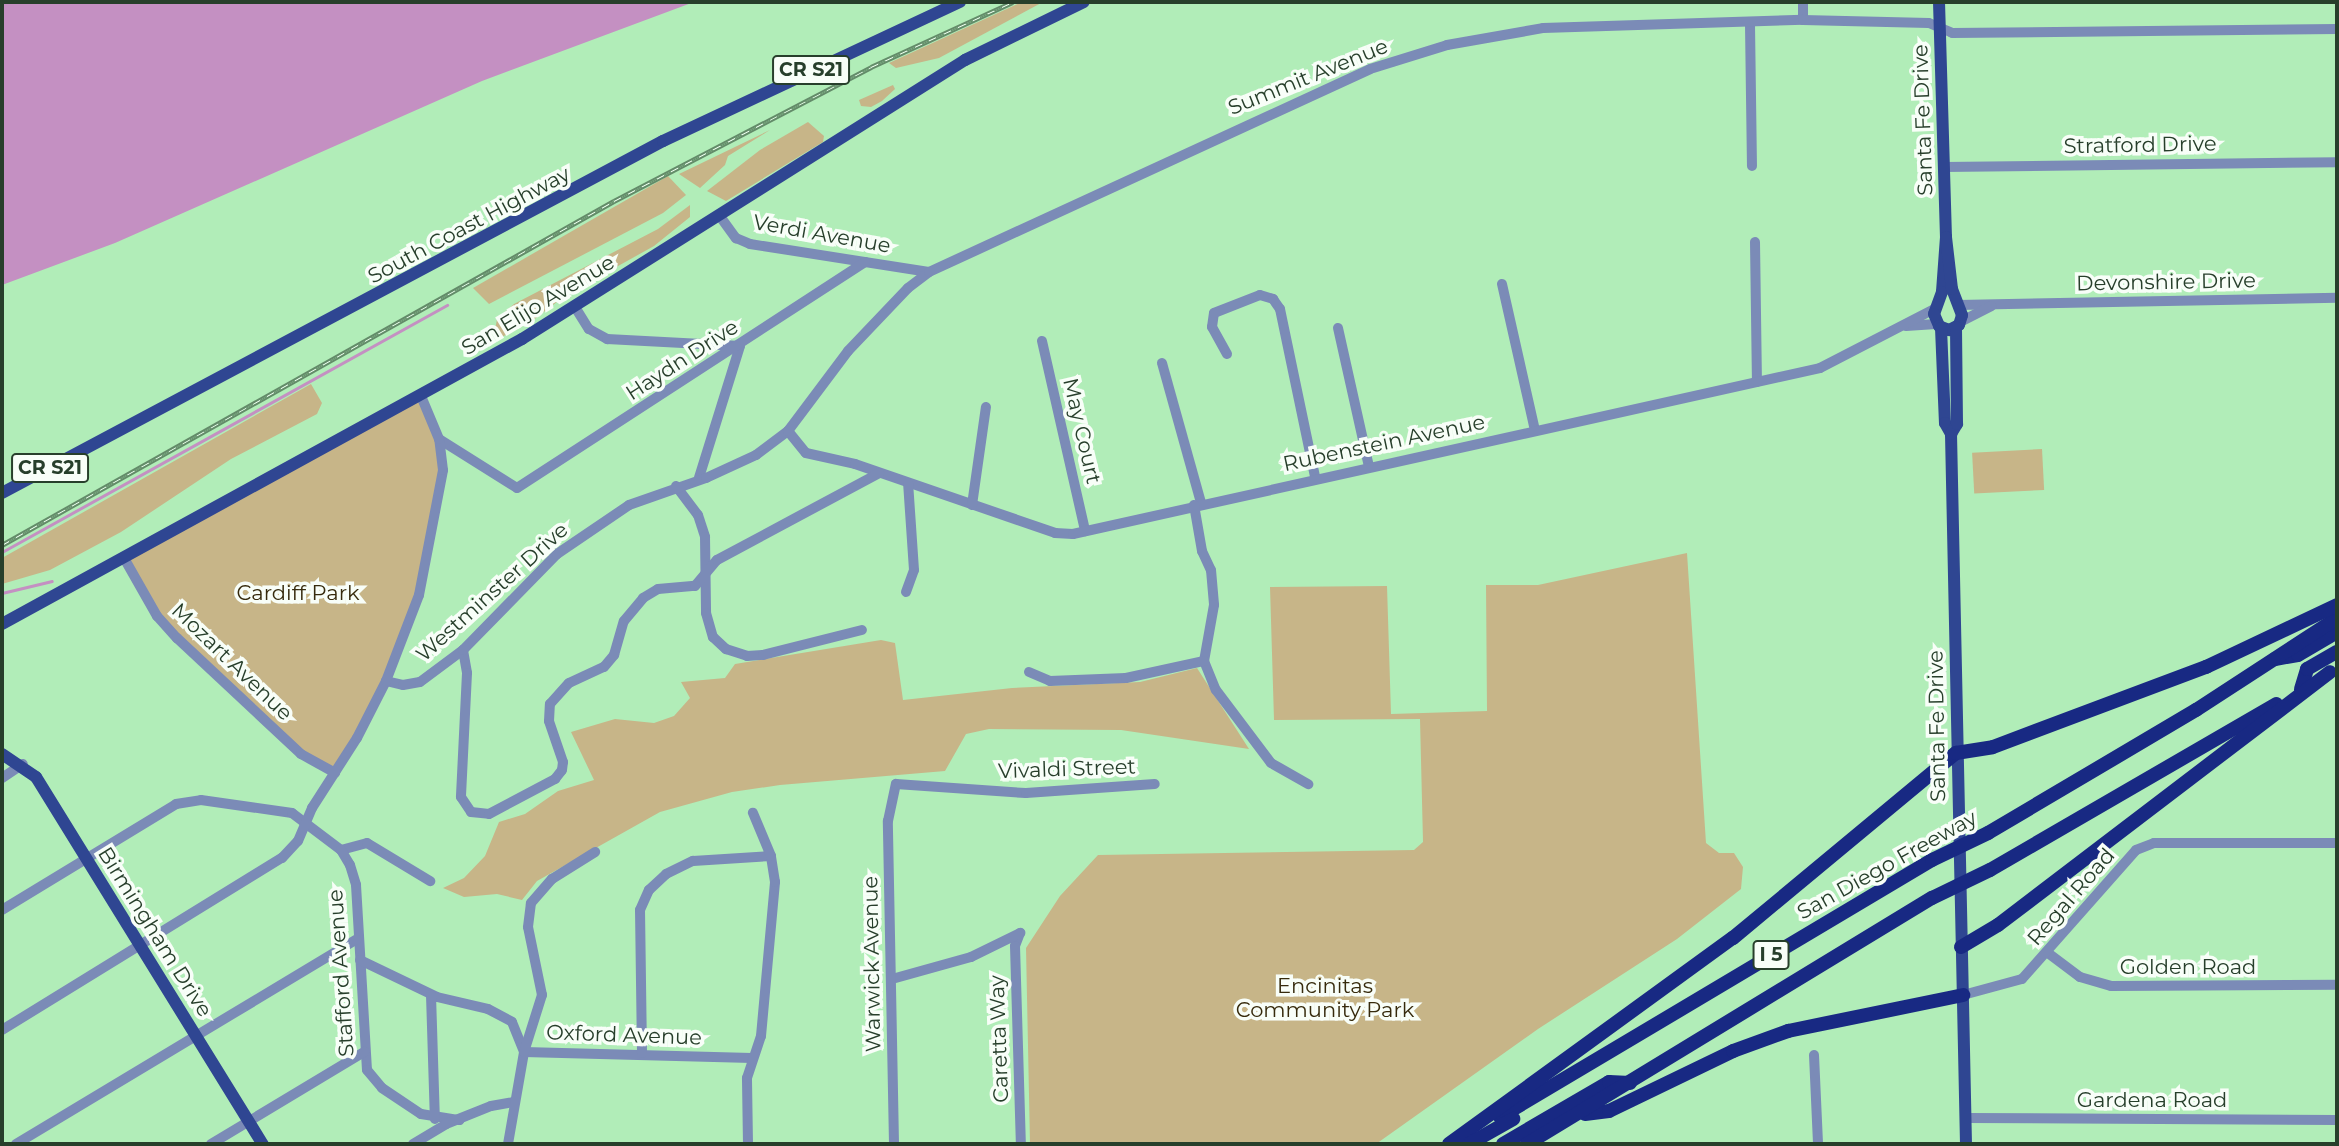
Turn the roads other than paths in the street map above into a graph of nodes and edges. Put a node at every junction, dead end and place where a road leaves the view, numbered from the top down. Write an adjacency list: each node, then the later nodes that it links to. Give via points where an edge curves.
1 (961, 2): 38 (main road, South Coast Highway / CR S21, via 663,141)
2 (1084, 2): 12 (main road, San Elijo Avenue, via 965,60)
3 (1802, 2): 5 (street)
4 (1939, 2): 8 (main road, Santa Fe Drive)
5 (1803, 20): 6 (street, Summit Avenue); 8 (street, Summit Avenue, via 1930,23)
6 (1750, 25): 10 (street); 16 (street, Summit Avenue, via 1543,28 1447,45 1326,86)
7 (2337, 29): 8 (street, Summit Avenue)
8 (1940, 31): 11 (main road, Santa Fe Drive)
9 (2337, 162): 11 (street, Stratford Drive)
10 (1752, 166)
11 (1944, 167): 13 (main road, Santa Fe Drive)
12 (719, 215): 15 (street, Verdi Avenue, via 736,238 750,244); 22 (main road, San Elijo Avenue)
13 (1946, 237): 19 (main road, Santa Fe Drive); 21 (main road, Santa Fe Drive)
14 (1755, 242): 31 (street)
15 (866, 262): 16 (street, Verdi Avenue); 28 (street, Haydn Drive)
16 (929, 272): 35 (street, Summit Avenue, via 848,351)
17 (1502, 284): 34 (street)
18 (2337, 298): 20 (street, Devonshire Drive)
19 (1957, 304): 20 (street, Devonshire Drive); 21 (main road); 23 (main road, Santa Fe Drive)
20 (1995, 304): 23 (street, Devonshire Drive)
21 (1938, 306): 24 (main road, Santa Fe Drive); 26 (street, Rubenstein Avenue)
22 (575, 307): 28 (street, via 589,329 607,339); 32 (main road, San Elijo Avenue)
23 (1959, 324): 24 (main road); 36 (main road, Santa Fe Drive, via 1957,424)
24 (1939, 326): 26 (street, Rubenstein Avenue); 36 (main road, Santa Fe Drive, via 1945,423)
25 (1338, 328): 39 (street)
26 (1895, 329): 31 (street, Rubenstein Avenue, via 1820,368)
27 (1042, 341): 49 (street, May Court)
28 (740, 346): 37 (street, Haydn Drive, via 517,488); 42 (street)
29 (1227, 354): 41 (street, via 1212,327 1214,313 1260,295 1273,299 1280,309)
30 (1162, 363): 47 (street)
31 (1757, 382): 34 (street, Rubenstein Avenue)
32 (421, 396): 37 (street); 50 (main road, San Elijo Avenue)
33 (986, 407): 48 (street)
34 (1535, 430): 39 (street, Rubenstein Avenue)
35 (788, 431): 40 (street, via 806,453); 42 (street, Westminster Drive, via 756,455)
36 (1951, 434): 66 (main road, Santa Fe Drive)
37 (439, 439): 64 (street, via 442,483 435,530 413,617)
38 (97, 443): 44 (main road, via 71,448); 46 (main road, South Coast Highway / CR S21)
39 (1369, 467): 41 (street, Rubenstein Avenue)
40 (879, 473): 43 (street, Rubenstein Avenue); 51 (street)
41 (1315, 477): 47 (street, Rubenstein Avenue)
42 (699, 478): 45 (street, Westminster Drive)
43 (908, 483): 48 (street, Rubenstein Avenue); 52 (street, via 914,570)
44 (2, 486)
45 (676, 486): 51 (street, via 698,514 705,537); 58 (street, Westminster Drive, via 629,505 557,554)
46 (2, 493)
47 (1198, 504): 49 (street, Rubenstein Avenue); 61 (street, via 1214,605)
48 (972, 505): 49 (street, Rubenstein Avenue, via 1055,533)
49 (1085, 531)
50 (124, 558): 55 (main road, San Elijo Avenue); 69 (street, Mozart Avenue, via 156,615 177,638 301,754)
51 (705, 569): 56 (street, via 708,624 720,644 735,652 763,655); 58 (street, via 695,586 658,589 643,598 624,621 614,655 604,667 556,694 549,721 563,767 555,779 489,814 471,812 461,797 467,673)
52 (906, 592)
53 (2337, 605): 66 (highway, via 2180,677 1993,747)
54 (2337, 618): 60 (highway, San Diego Freeway / I 5)
55 (2, 624)
56 (862, 630)
57 (2337, 632): 60 (highway, via 2298,655)
58 (463, 650): 64 (street, Westminster Drive, via 420,682 403,685)
59 (2337, 652): 65 (highway, via 2307,669)
60 (2267, 660): 94 (highway, San Diego Freeway / I 5, bridge, via 2196,710)
61 (1204, 661): 63 (street, via 1126,678 1050,681); 73 (street, via 1216,690 1271,763)
62 (2333, 670): 65 (highway, I 5); 85 (highway, via 1998,925)
63 (1029, 671)
64 (387, 681): 69 (street)
65 (2301, 689): 100 (highway, I 5, bridge, via 1990,870 1827,958)
66 (1956, 753): 85 (main road, Santa Fe Drive); 116 (highway, via 1732,938)
67 (2, 754): 68 (main road, Birmingham Drive)
68 (23, 764): 70 (street); 80 (main road, Birmingham Drive, via 37,776)
69 (335, 773): 75 (street, via 312,808)
70 (2, 778)
71 (896, 784): 72 (street, Vivaldi Street, via 1026,793); 88 (street, Warwick Avenue, via 888,821)
72 (1155, 784)
73 (1308, 784)
74 (753, 813): 79 (street)
75 (309, 825): 77 (street); 80 (street, via 292,813 201,800 176,804); 84 (street, via 282,858)
76 (2337, 842): 86 (street, Regal Road, via 2154,843 2136,850)
77 (341, 850): 81 (street, via 367,843); 83 (street, Stafford Avenue, via 355,885)
78 (595, 852): 96 (street, via 543,887 531,903 528,916 542,995)
79 (771, 856): 97 (street, via 694,861 666,874 649,890 640,910); 99 (street, via 775,882 766,990 761,1036)
80 (86, 858): 82 (street); 84 (main road, Birmingham Drive)
81 (430, 881)
82 (2, 909)
83 (356, 940): 87 (street, Stafford Avenue); 93 (street)
84 (141, 944): 92 (street); 93 (main road, Birmingham Drive)
85 (1961, 947): 91 (main road, Santa Fe Drive)
86 (2048, 953): 89 (street, Golden Road, via 2080,976 2112,986); 91 (street, Regal Road, via 2022,979)
87 (360, 960): 90 (street, Oxford Avenue); 95 (street, Stafford Avenue)
88 (892, 979): 114 (street, Warwick Avenue); 115 (street, Caretta Way, via 971,957 1020,933 1015,946)
89 (2337, 985)
90 (431, 995): 96 (street, Oxford Avenue, via 488,1009 512,1022); 104 (street)
91 (1964, 995): 102 (highway, via 1788,1031 1733,1051 1609,1111); 103 (main road, Santa Fe Drive)
92 (2, 1030)
93 (195, 1034): 107 (main road, Birmingham Drive); 108 (street)
94 (1610, 1051): 117 (highway, San Diego Freeway / I 5); 118 (highway, via 1600,1068)
95 (364, 1052): 104 (street, Stafford Avenue, via 367,1070 382,1088); 107 (street)
96 (524, 1052): 97 (street, Oxford Avenue); 101 (street)
97 (642, 1053): 99 (street, Oxford Avenue, via 684,1059)
98 (1814, 1055): 121 (street)
99 (752, 1058): 113 (street, via 747,1078)
100 (1631, 1083): 102 (highway, I 5); 119 (highway, via 1609,1082)
101 (513, 1102): 105 (street); 112 (street)
102 (1577, 1115): 120 (highway, I 5)
103 (1966, 1118): 106 (street, Gardena Road); 122 (main road, Santa Fe Drive)
104 (435, 1119): 105 (street, Stafford Avenue)
105 (460, 1120): 111 (street)
106 (2337, 1120)
107 (249, 1121): 109 (street); 110 (main road, Birmingham Drive)
108 (16, 1144)
109 (211, 1144)
110 (263, 1144)
111 (413, 1144)
112 (509, 1144)
113 (748, 1144)
114 (894, 1144)
115 (1021, 1144)
116 (1450, 1144)
117 (1455, 1144)
118 (1469, 1144)
119 (1503, 1144)
120 (1527, 1144)
121 (1818, 1144)
122 (1966, 1144)

